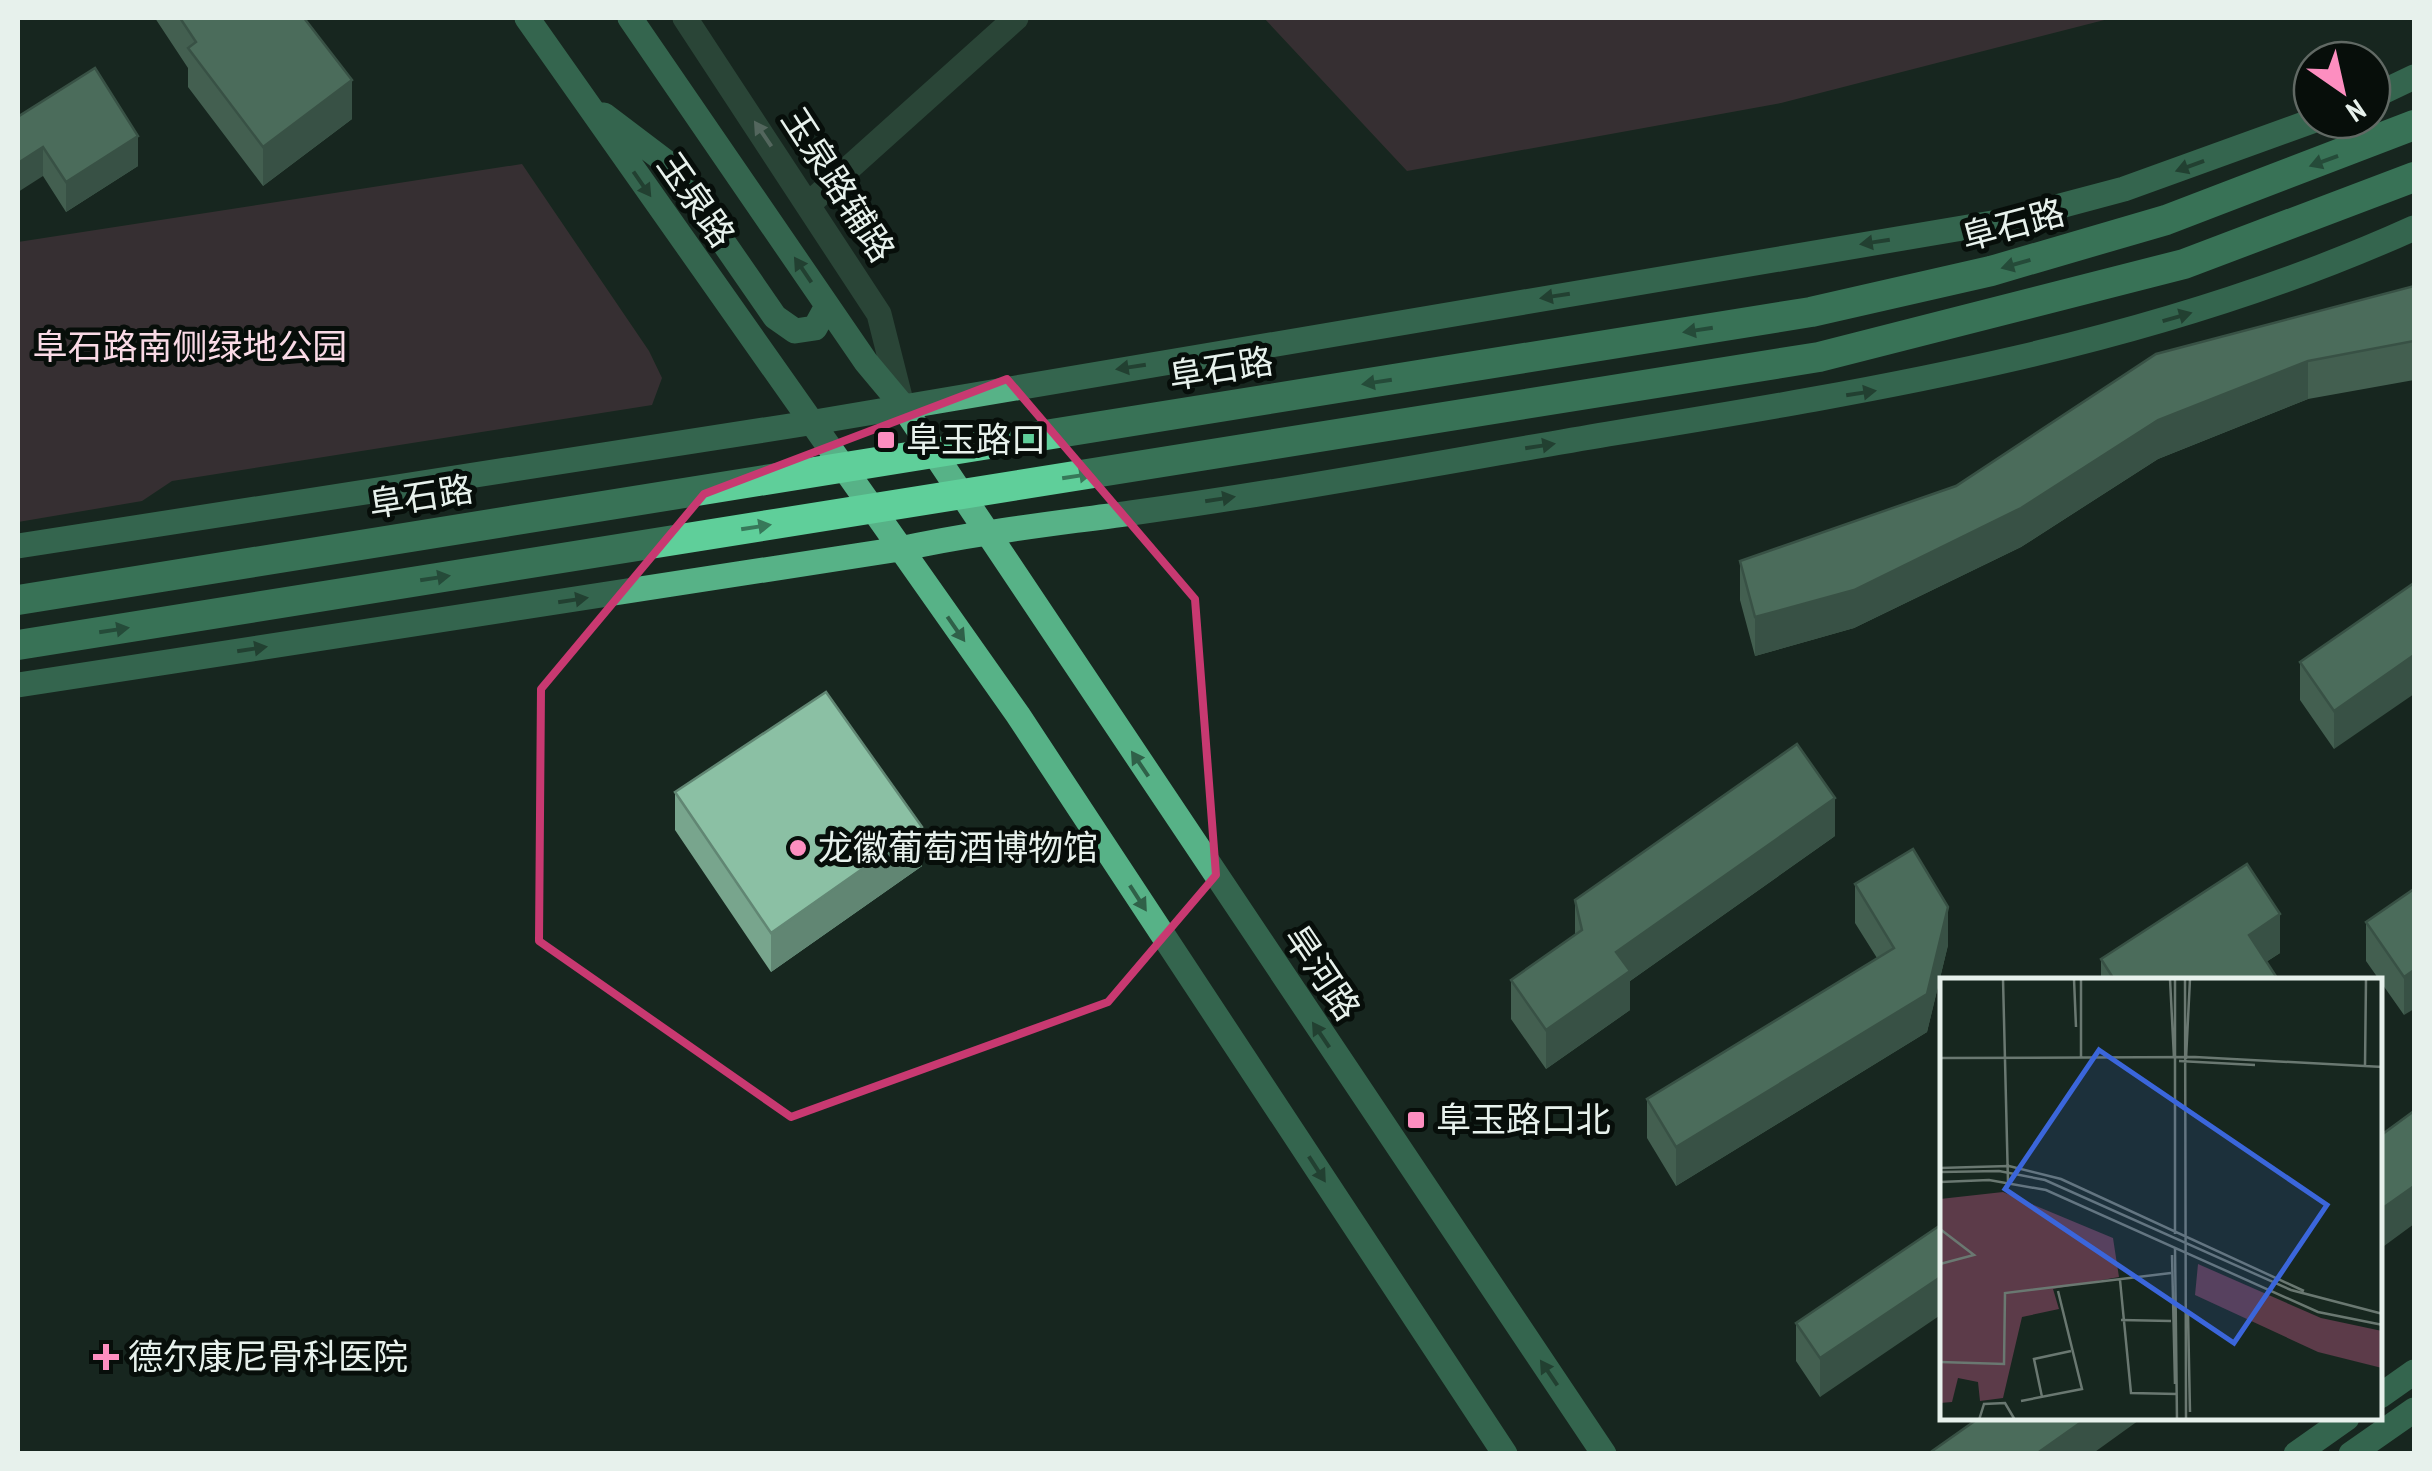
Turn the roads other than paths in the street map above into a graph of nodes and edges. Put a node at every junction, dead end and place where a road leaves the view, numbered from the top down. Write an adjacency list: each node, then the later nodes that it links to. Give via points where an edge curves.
1 (630, 18): 11 (main road, 玉泉路, one-way to 1)
2 (684, 18): 9 (street, 玉泉路辅路, one-way to 2)
3 (1016, 18): 9 (street)
4 (528, 23): 5 (main road, 玉泉路)
5 (584, 100): 11 (main road, via 670,165 775,317 794,331 815,328); 13 (main road, 玉泉路, one-way to 13)
6 (2414, 126): 17 (highway, 阜石路, one-way to 17, bridge, via 2166,220 1991,272 1811,312)
7 (2292, 128): 12 (main road, 阜石路, one-way to 12, via 2124,190 2004,220)
8 (2414, 177): 18 (highway, one-way to 8, bridge, via 1819,357 2184,264)
9 (810, 203): 12 (street, 玉泉路辅路, via 879,314)
10 (2414, 228): 14 (main road, one-way to 10, via 1131,513 1914,384 2230,301)
11 (827, 306): 12 (main road, 玉泉路)
12 (902, 405): 13 (main road, 阜石路); 14 (main road, 旱河路)
13 (809, 423): 15 (main road, 阜石路); 16 (main road, 玉泉路)
14 (984, 530): 16 (main road); 25 (main road, 旱河路, one-way to 14)
15 (18, 546)
16 (900, 549): 19 (main road, one-way to 16); 24 (main road, one-way to 24, via 1018,715)
17 (18, 600)
18 (18, 645)
19 (18, 686)
20 (2414, 1372): 21 (main road)
21 (2382, 1395)
22 (2414, 1410): 27 (main road)
23 (2343, 1421): 26 (main road)
24 (1505, 1454)
25 (1604, 1454)
26 (2296, 1454)
27 (2351, 1454)

